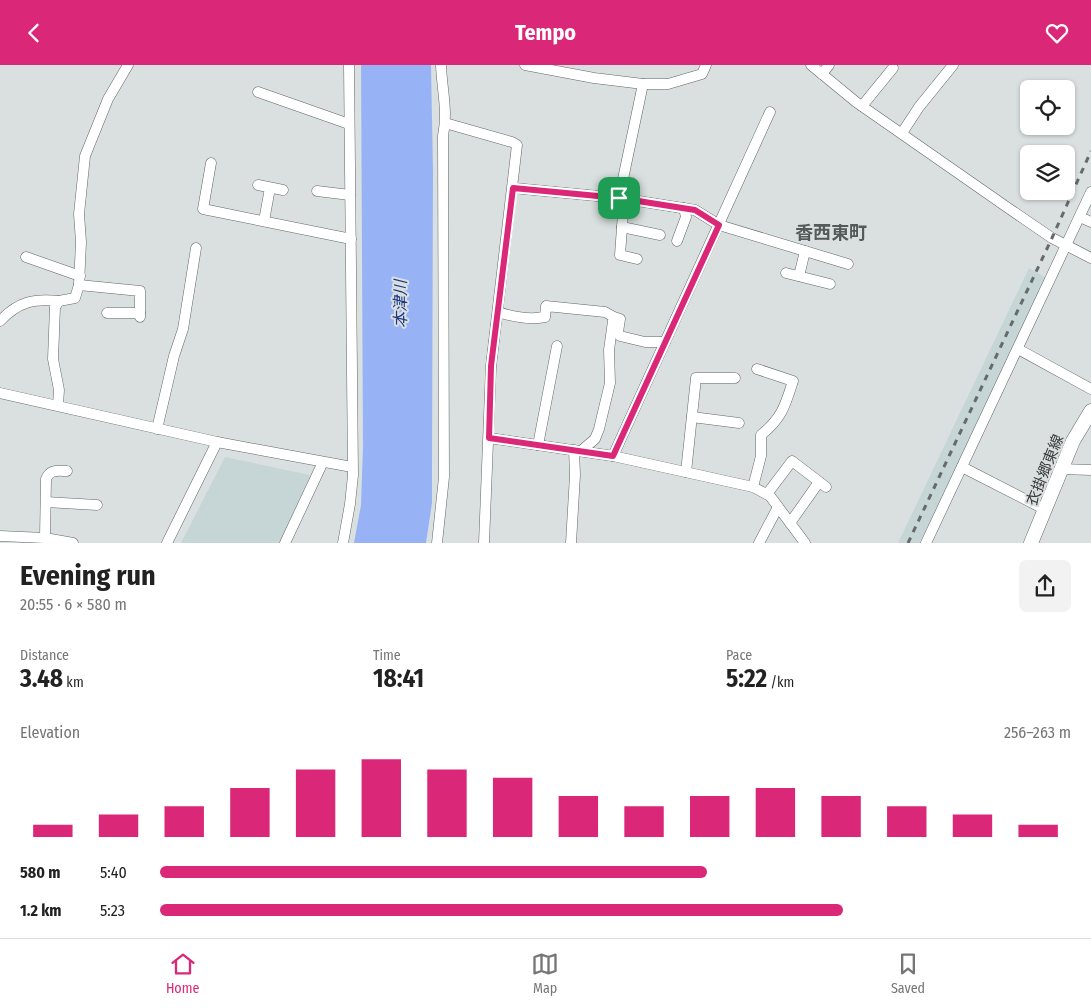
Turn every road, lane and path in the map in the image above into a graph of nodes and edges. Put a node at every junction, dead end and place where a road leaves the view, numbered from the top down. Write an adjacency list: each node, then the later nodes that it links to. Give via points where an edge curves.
1 (128, 65): 45 (street, via 108,99 85,156 79,214 82,242)
2 (349, 65): 16 (street)
3 (441, 65): 15 (street)
4 (525, 65): 11 (street)
5 (706, 65): 11 (street, via 702,74 668,84)
6 (811, 65): 10 (street)
7 (829, 65): 10 (street)
8 (953, 65): 17 (street)
9 (894, 69): 13 (street)
10 (822, 74): 13 (street)
11 (643, 84): 26 (street)
12 (258, 92): 16 (street)
13 (862, 106): 17 (street)
14 (770, 112): 31 (street)
15 (445, 123): 21 (street, via 517,145); 89 (street, via 444,477)
16 (349, 124): 25 (street)
17 (902, 133): 36 (street)
18 (211, 163): 29 (street, via 204,209)
19 (258, 185): 20 (street)
20 (270, 188): 22 (street); 29 (street)
21 (513, 188): 26 (street); 48 (street)
22 (283, 190)
23 (317, 191): 25 (street)
24 (1091, 192): 28 (street)
25 (350, 195): 34 (street)
26 (621, 198): 27 (street); 32 (street)
27 (684, 208): 31 (street, via 695,210); 35 (street, via 686,217)
28 (1080, 217): 30 (street); 36 (street)
29 (264, 221): 34 (street)
30 (1091, 222)
31 (719, 225): 38 (street); 52 (street)
32 (622, 227): 33 (street); 41 (street, via 620,255)
33 (660, 235)
34 (351, 239): 70 (street)
35 (677, 241)
36 (1066, 246): 40 (street); 54 (street)
37 (196, 248): 63 (street, via 183,329)
38 (805, 251): 42 (street); 44 (street)
39 (26, 257): 45 (street)
40 (1091, 258)
41 (637, 259)
42 (848, 263)
43 (786, 273): 44 (street)
44 (799, 276): 46 (street)
45 (80, 280): 47 (street, via 76,298); 49 (street, via 140,291 140,315)
46 (830, 284)
47 (59, 301): 51 (street, via 26,302 11,309); 59 (street, via 55,307 52,359 59,391)
48 (498, 312): 50 (street, via 535,319 545,317 546,306 552,306 605,312); 64 (street, via 491,366)
49 (107, 313)
50 (614, 317): 52 (street, via 620,319 620,336 645,342); 67 (street, via 609,350 610,383 599,429 594,439)
51 (0, 321)
52 (665, 342): 68 (street)
53 (557, 346): 66 (street)
54 (1018, 349): 57 (street); 71 (street)
55 (757, 369): 76 (street, via 793,381 774,424 761,435 761,456)
56 (735, 379): 61 (street, via 696,378)
57 (1091, 389)
58 (0, 393): 59 (street)
59 (58, 405): 63 (street)
60 (1091, 411): 72 (main road, 衣掛郷東線)
61 (692, 417): 62 (street); 75 (street)
62 (739, 423)
63 (157, 429): 65 (street)
64 (489, 438): 66 (street); 90 (street)
65 (217, 442): 69 (street); 86 (street)
66 (538, 445): 67 (street)
67 (578, 451): 68 (street); 91 (street)
68 (613, 456): 75 (street)
69 (322, 462): 70 (street); 87 (street)
70 (352, 467): 88 (street)
71 (962, 467): 81 (street); 94 (street)
72 (1061, 469): 73 (street); 81 (main road, 衣掛郷東線)
73 (1091, 469)
74 (67, 471): 78 (street, via 48,473)
75 (686, 472): 76 (street)
76 (753, 487): 77 (street)
77 (767, 494): 80 (street); 82 (street, via 792,461 823,484)
78 (46, 502): 79 (street); 84 (street)
79 (97, 505)
80 (778, 507): 82 (street); 92 (street)
81 (1046, 510): 95 (main road, 衣掛郷東線)
82 (790, 523): 93 (street)
83 (0, 536): 84 (street)
84 (39, 540): 85 (street)
85 (73, 543)
86 (167, 543)
87 (286, 543)
88 (344, 543)
89 (437, 543)
90 (484, 543)
91 (571, 543)
92 (759, 543)
93 (805, 543)
94 (926, 543)
95 (1031, 543)

